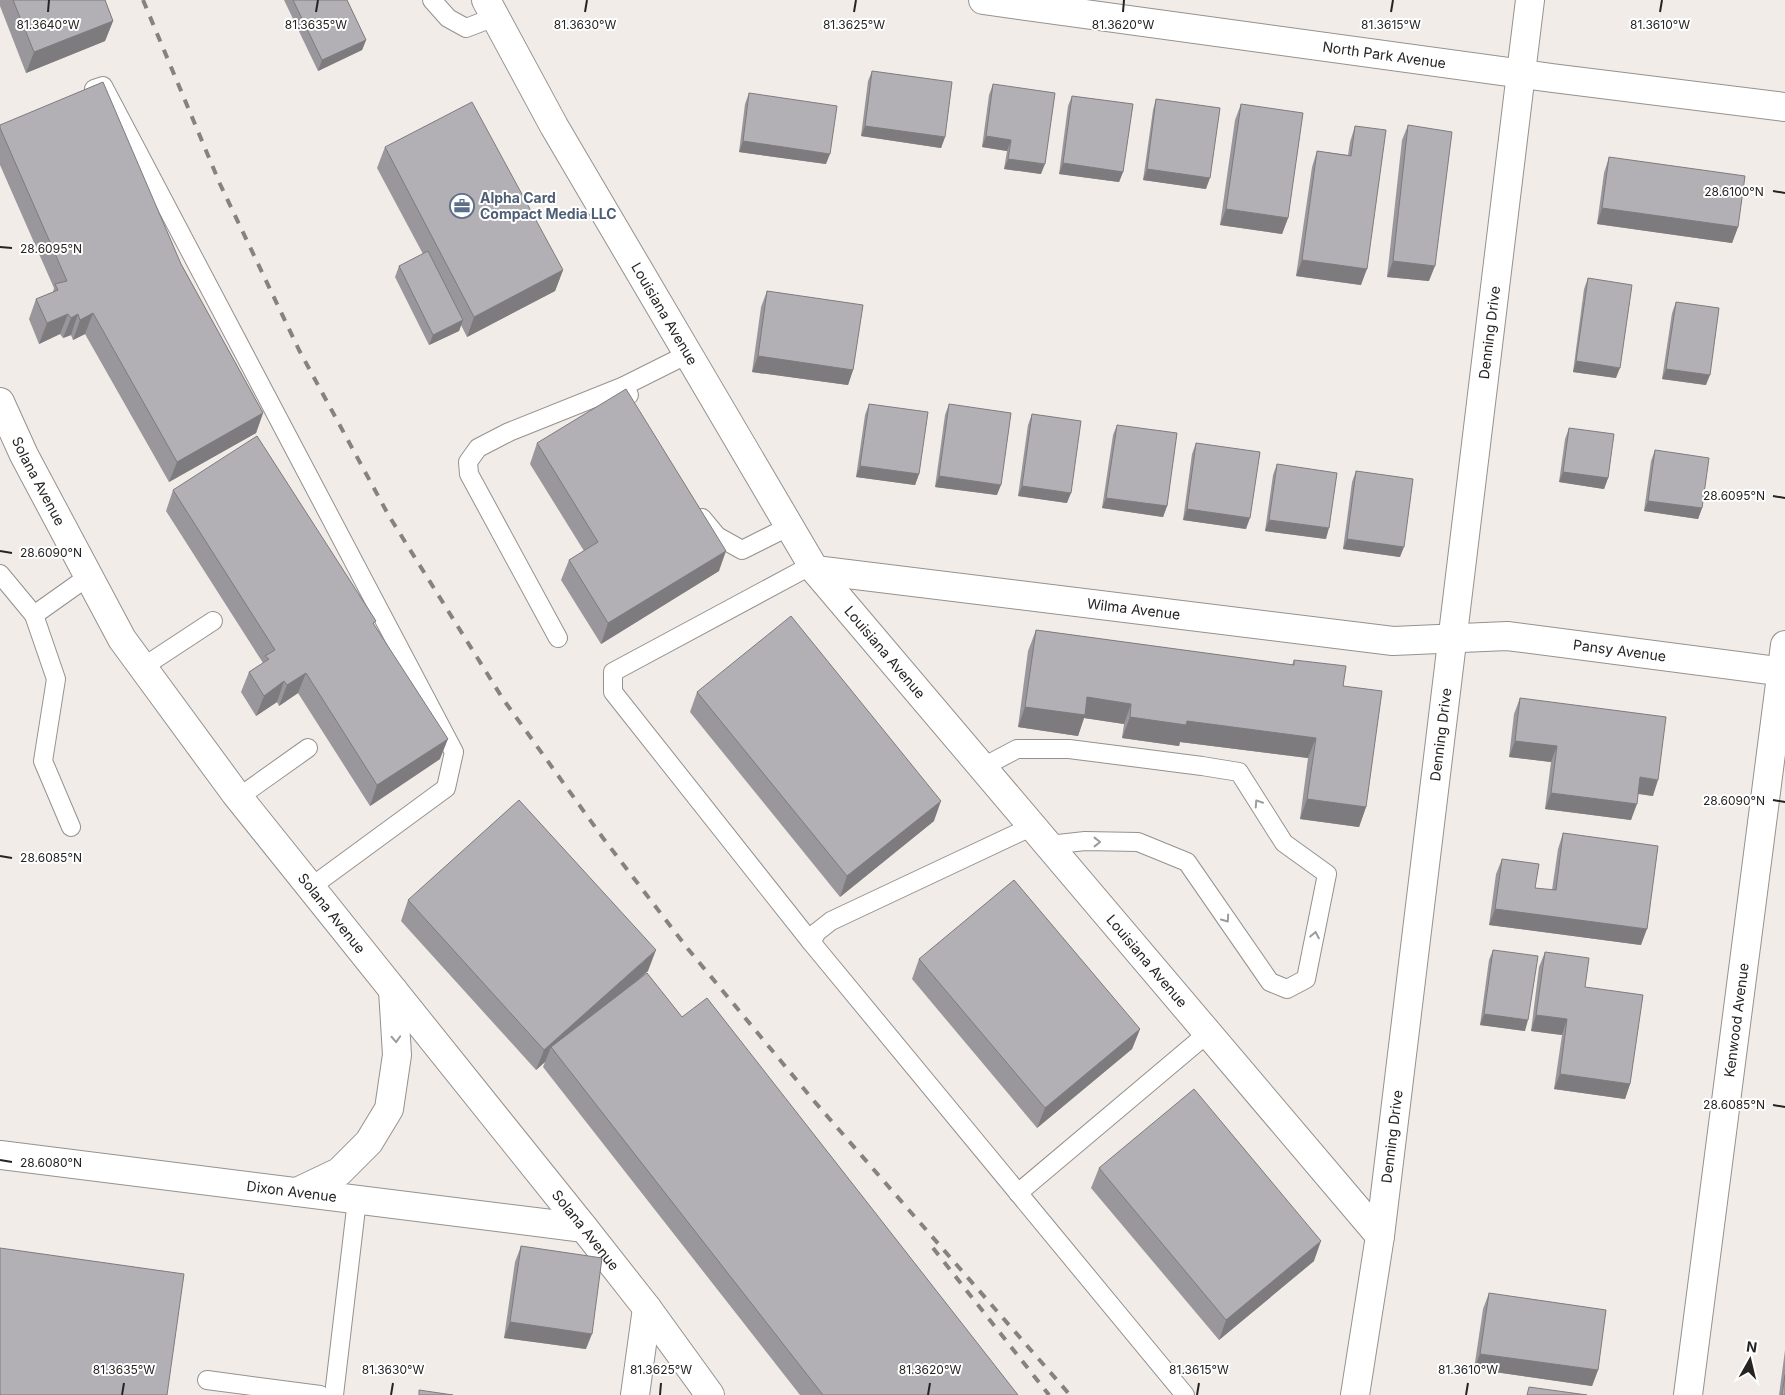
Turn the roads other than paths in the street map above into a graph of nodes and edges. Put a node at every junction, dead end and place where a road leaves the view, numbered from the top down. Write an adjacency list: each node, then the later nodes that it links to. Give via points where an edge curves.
1 (432, 0): 4 (lane, via 448,18 466,28)
2 (983, 0): 5 (street, North Park Avenue)
3 (1530, 0): 5 (street, Denning Drive)
4 (490, 8): 8 (street, Louisiana Avenue, via 554,126)
5 (1521, 73): 7 (street, North Park Avenue); 20 (street, Denning Drive)
6 (77, 96): 29 (lane, via 103,86 454,752 446,788)
7 (1785, 107)
8 (688, 354): 9 (lane); 13 (street, Louisiana Avenue)
9 (624, 386): 11 (lane); 19 (lane, via 501,436 478,448 468,462 469,474)
10 (0, 402): 16 (street, Solana Avenue, via 24,455)
11 (638, 411)
12 (693, 504): 13 (lane, via 717,536 742,550)
13 (790, 526): 14 (street, Louisiana Avenue)
14 (814, 568): 20 (street, Wilma Avenue, via 1393,641); 25 (street, Louisiana Avenue); 30 (lane, via 613,672 613,692)
15 (0, 574): 17 (lane)
16 (89, 576): 17 (lane); 22 (street, Solana Avenue, via 122,639)
17 (34, 615): 27 (lane, via 56,679 43,761)
18 (213, 621): 22 (lane)
19 (558, 638)
20 (1453, 638): 23 (street, Pansy Avenue, via 1507,636); 38 (street, Denning Drive)
21 (1785, 645): 23 (street, Kenwood Avenue)
22 (143, 667): 26 (street, Solana Avenue)
23 (1783, 672): 47 (street, Kenwood Avenue)
24 (308, 748): 26 (lane)
25 (983, 767): 28 (street, Louisiana Avenue); 28 (lane, one-way to 25, via 1085,842 1138,842 1187,862 1270,982 1288,989 1306,978 1327,874 1284,843 1239,772 1069,749 1017,749)
26 (239, 798): 29 (street, Solana Avenue)
27 (71, 827)
28 (1041, 836): 30 (lane, via 831,921 817,932); 32 (street, Louisiana Avenue)
29 (311, 887): 31 (street, Solana Avenue)
30 (811, 942): 35 (lane)
31 (394, 990): 34 (street, one-way to 34, via 397,1055 389,1108 370,1142 339,1172); 37 (street, Solana Avenue)
32 (1208, 1033): 35 (lane); 38 (street, Louisiana Avenue)
33 (0, 1155): 34 (street, Dixon Avenue)
34 (297, 1192): 36 (street, Dixon Avenue)
35 (1018, 1193): 45 (lane)
36 (356, 1200): 37 (street, Dixon Avenue); 42 (lane)
37 (584, 1228): 39 (street, Solana Avenue)
38 (1380, 1236): 46 (street, Denning Drive)
39 (647, 1308): 43 (street); 44 (street, Solana Avenue)
40 (207, 1380): 41 (lane)
41 (320, 1395)
42 (334, 1395)
43 (635, 1395)
44 (710, 1395)
45 (1185, 1395)
46 (1355, 1395)
47 (1688, 1395)

